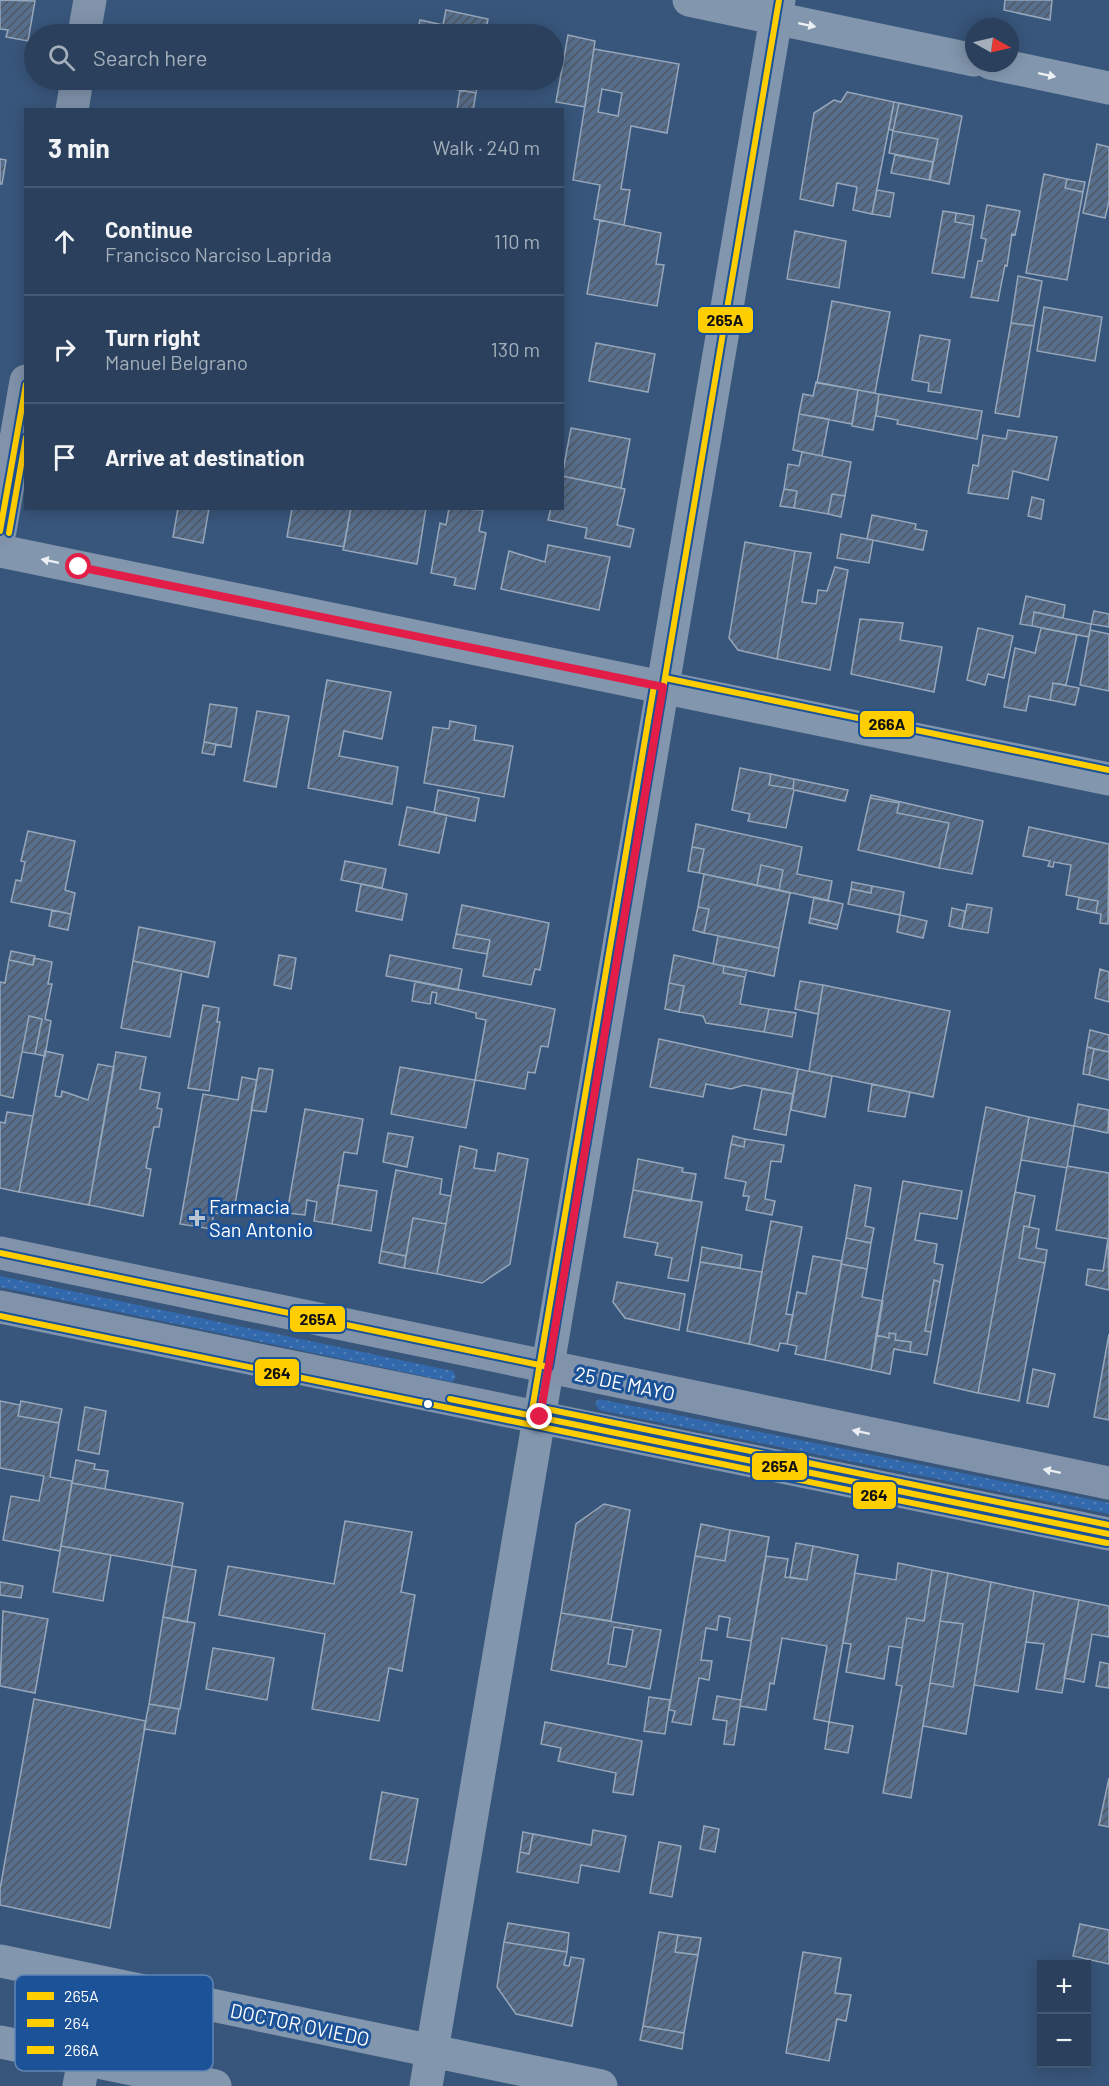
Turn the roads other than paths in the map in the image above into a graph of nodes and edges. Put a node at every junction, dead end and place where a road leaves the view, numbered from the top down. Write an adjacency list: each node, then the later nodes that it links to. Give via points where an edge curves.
1 (90, 0): 4 (main road)
2 (688, 0): 3 (street)
3 (777, 9): 5 (street, one-way to 5); 13 (street)
4 (86, 24)
5 (965, 58)
6 (1019, 69): 7 (street, one-way to 7)
7 (1109, 88)
8 (75, 90): 9 (main road)
9 (72, 108)
10 (24, 393): 11 (main road)
11 (0, 531)
12 (0, 551): 13 (street, one-way to 12)
13 (663, 687): 14 (street); 17 (street)
14 (1109, 779)
15 (0, 1253): 17 (main road, 25 DE MAYO)
16 (0, 1307): 18 (main road)
17 (549, 1367): 18 (street); 19 (main road, 25 DE MAYO, one-way to 17)
18 (540, 1417): 20 (main road); 26 (street)
19 (1109, 1483)
20 (1109, 1534)
21 (0, 1961): 22 (street, DOCTOR OVIEDO)
22 (67, 1975)
23 (213, 2005): 26 (street, DOCTOR OVIEDO)
24 (0, 2042): 25 (street)
25 (15, 2048)
26 (432, 2051): 29 (street); 30 (street, DOCTOR OVIEDO)
27 (81, 2073): 28 (street)
28 (215, 2086)
29 (426, 2086)
30 (601, 2086)

